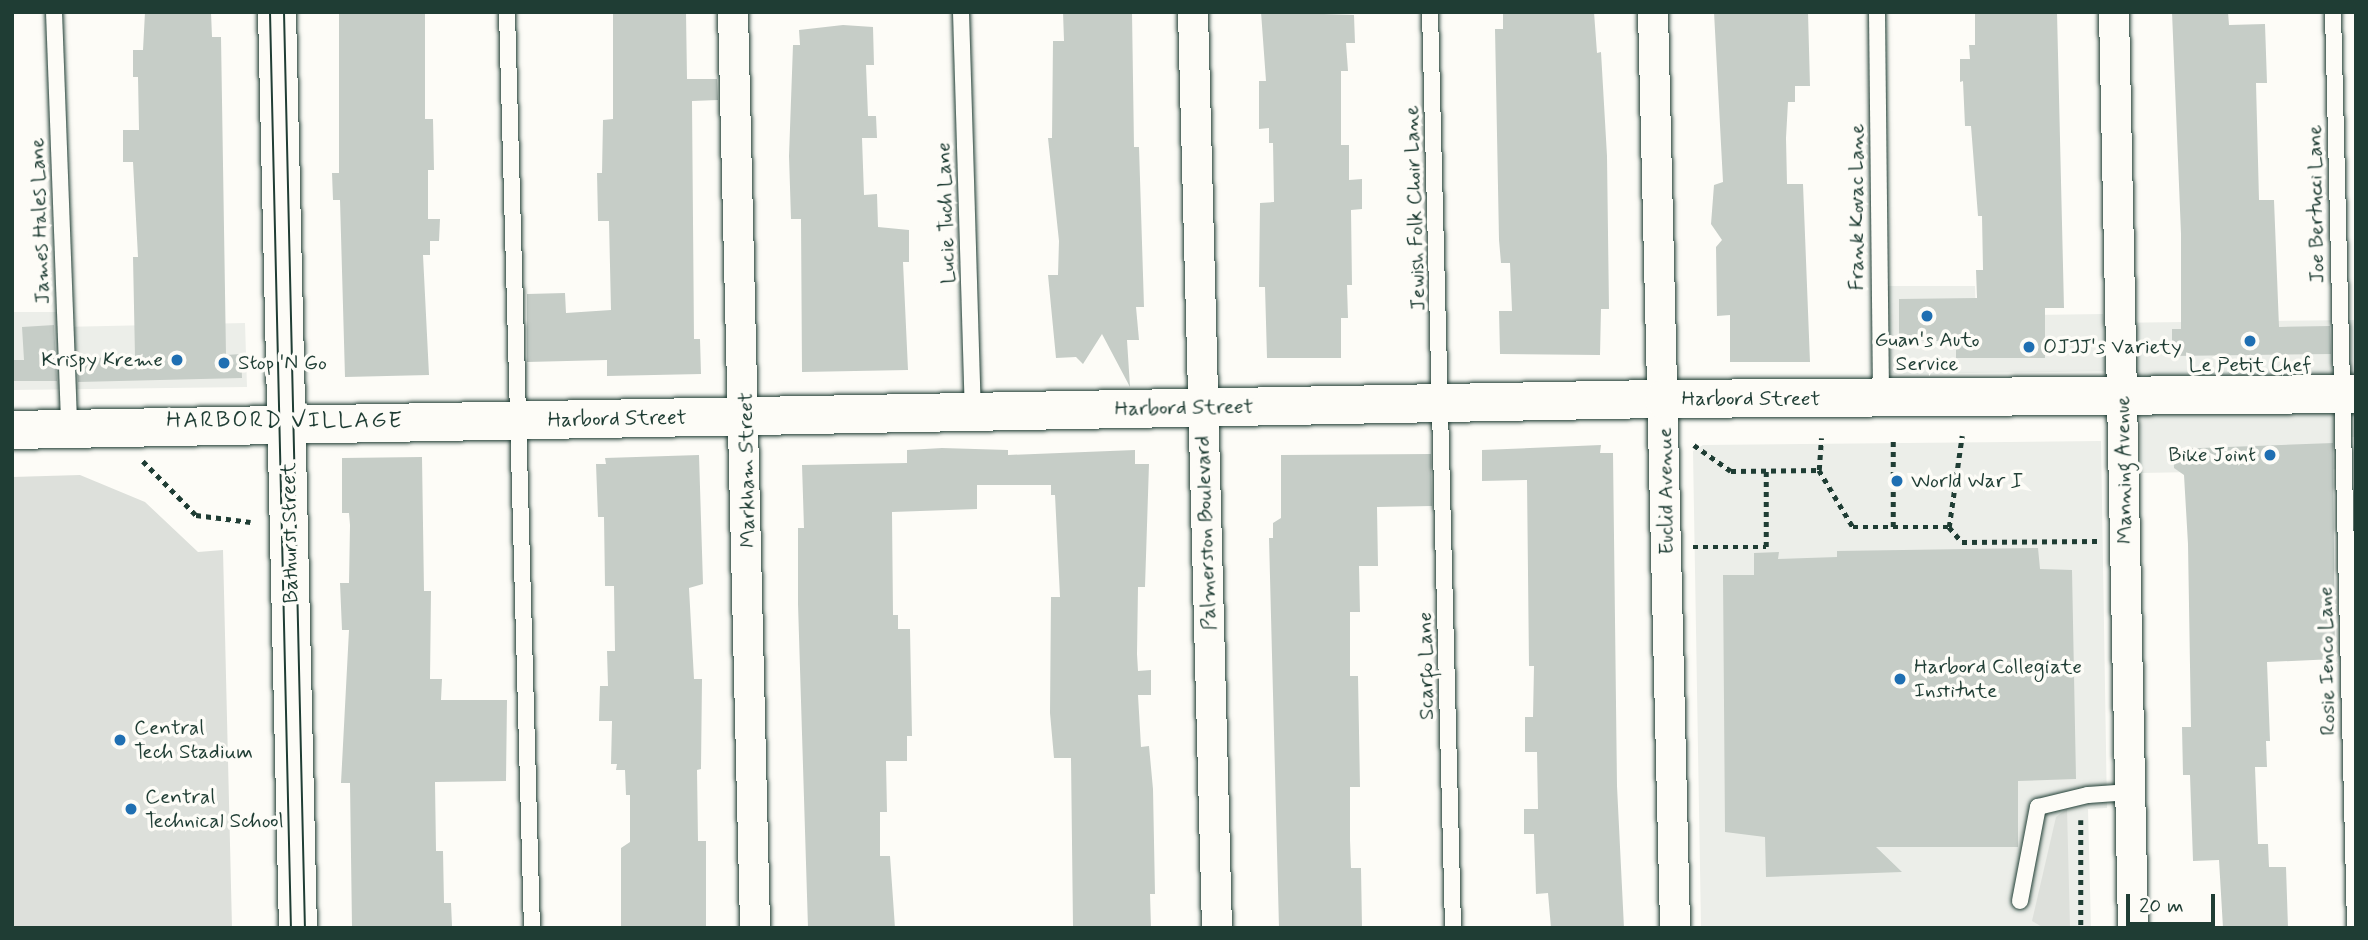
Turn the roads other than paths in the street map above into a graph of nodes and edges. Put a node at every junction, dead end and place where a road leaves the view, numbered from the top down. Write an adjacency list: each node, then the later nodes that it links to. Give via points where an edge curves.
1 (54, 12): 22 (lane, James Hales Lane)
2 (277, 12): 21 (street, Bathurst Street)
3 (507, 12): 20 (lane)
4 (733, 12): 19 (street, Markham Street)
5 (961, 12): 18 (lane, Lucie Tuch Lane)
6 (1193, 12): 17 (street, Palmerston Boulevard)
7 (1430, 12): 16 (lane, Jewish Folk Choir Lane)
8 (1653, 12): 14 (street, Euclid Avenue)
9 (1877, 12): 15 (lane, Frank Kovac Lane)
10 (2115, 12): 13 (street, Manning Avenue)
11 (2333, 12): 12 (lane, Joe Bertucci Lane)
12 (2349, 394): 13 (street, Harbord Street); 33 (lane, Rosie Ienco Lane)
13 (2123, 397): 15 (street, Harbord Street); 24 (street, Manning Avenue)
14 (1664, 399): 15 (street, Harbord Street); 16 (street, Harbord Street); 31 (street, Euclid Avenue)
15 (1882, 400)
16 (1441, 403): 17 (street, Harbord Street); 30 (lane, Scarfo Lane)
17 (1203, 408): 18 (street, Harbord Street); 29 (street, Palmerston Boulevard)
18 (973, 412): 19 (street, Harbord Street)
19 (746, 416): 20 (street, Harbord Street); 28 (street, Markham Street)
20 (516, 421): 21 (street, Harbord Street); 27 (lane)
21 (287, 425): 22 (street, Harbord Street); 26 (street, Bathurst Street)
22 (69, 429): 23 (street, Harbord Street)
23 (12, 430)
24 (2130, 792): 25 (lane, via 2038,807); 32 (street, Manning Avenue)
25 (2020, 901)
26 (298, 928)
27 (532, 928)
28 (755, 928)
29 (1217, 928)
30 (1454, 928)
31 (1675, 928)
32 (2133, 928)
33 (2355, 928)

